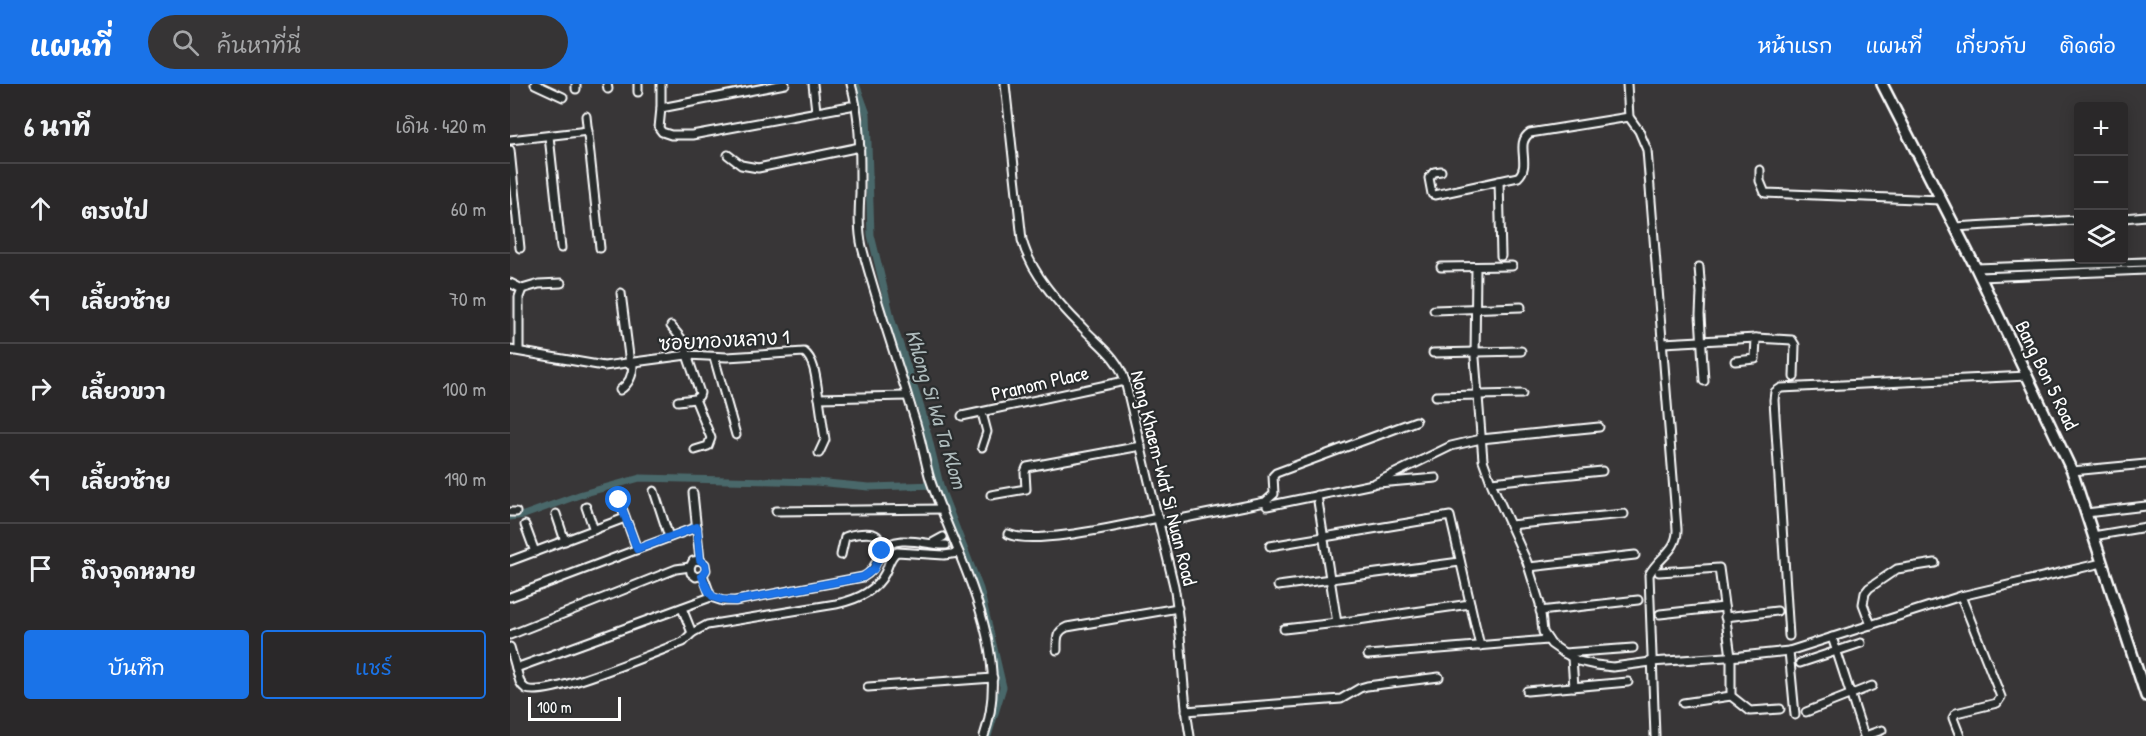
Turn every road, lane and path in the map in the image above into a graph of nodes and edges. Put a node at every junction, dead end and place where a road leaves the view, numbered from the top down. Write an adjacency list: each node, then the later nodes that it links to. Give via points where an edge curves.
1 (534, 84): 10 (street)
2 (661, 84): 12 (street)
3 (785, 84): 9 (street)
4 (813, 84): 13 (street)
5 (851, 84): 19 (street)
6 (1005, 84): 67 (street, Nong Khaem-Wat Si Nuan Road, via 1026,254 1064,308 1117,361)
7 (1627, 84): 14 (street)
8 (1882, 84): 25 (main road, Bang Bon 5 Road)
9 (758, 87): 12 (street)
10 (563, 97)
11 (850, 106): 13 (street)
12 (662, 108): 13 (street, via 659,128 671,135 692,135)
13 (816, 111)
14 (1629, 114): 24 (street, via 1530,133 1523,141 1522,174); 56 (street, via 1647,150)
15 (586, 116): 16 (street)
16 (588, 131): 17 (street); 32 (street)
17 (549, 136): 18 (street); 31 (street)
18 (510, 140)
19 (860, 147): 21 (street, via 758,168 741,165); 73 (street, via 860,236)
20 (510, 150): 30 (street)
21 (728, 154)
22 (1760, 170): 25 (street, via 1765,193)
23 (1441, 171): 24 (street, via 1429,178 1435,195)
24 (1499, 181): 33 (street)
25 (1941, 200): 29 (main road, Bang Bon 5 Road)
26 (2146, 216): 27 (street)
27 (2128, 218)
28 (2074, 220): 29 (street)
29 (1954, 227): 45 (main road, Bang Bon 5 Road)
30 (519, 248)
31 (561, 248)
32 (600, 248)
33 (1501, 256)
34 (2146, 262): 35 (street)
35 (2128, 263)
36 (2110, 264): 42 (street)
37 (2120, 264): 44 (street)
38 (1512, 266): 40 (street)
39 (1441, 267): 40 (street)
40 (1476, 267): 51 (street)
41 (1699, 267): 55 (street)
42 (2051, 270): 44 (street); 45 (street)
43 (2146, 270): 44 (street)
44 (2121, 271)
45 (1978, 272): 66 (main road, Bang Bon 5 Road)
46 (510, 283): 48 (street)
47 (561, 283): 48 (street)
48 (522, 289): 58 (street)
49 (621, 293): 65 (street)
50 (1521, 307): 51 (street)
51 (1476, 309): 52 (street); 61 (street)
52 (1434, 310)
53 (671, 326): 62 (street, via 685,343)
54 (1756, 338): 55 (street); 64 (street, via 1755,359); 69 (street, via 1792,340)
55 (1702, 340): 56 (street); 68 (street)
56 (1663, 343): 171 (street, via 1677,536 1676,543 1649,575)
57 (510, 350): 58 (street, ซอยทองหลาง 1)
58 (519, 350): 65 (street, ซอยทองหลาง 1, via 604,366)
59 (1521, 351): 61 (street)
60 (1433, 352): 61 (street)
61 (1475, 352): 72 (street)
62 (687, 355): 63 (street, ซอยทองหลาง 1); 65 (street, ซอยทองหลาง 1); 76 (street, via 699,388)
63 (714, 357): 75 (street, ซอยทองหลาง 1, via 804,352 810,356); 82 (street)
64 (1735, 361)
65 (631, 364): 70 (street, via 628,385)
66 (2027, 376): 69 (street); 90 (main road, Bang Bon 5 Road)
67 (1125, 381): 78 (street, Pranom Place); 84 (street, Nong Khaem-Wat Si Nuan Road)
68 (1704, 381)
69 (1794, 382): 157 (street, via 1775,392 1774,400)
70 (620, 390)
71 (1522, 394): 72 (street)
72 (1478, 395): 74 (street); 83 (street)
73 (907, 396): 75 (street); 102 (street)
74 (1436, 396)
75 (819, 398): 87 (street, via 825,440)
76 (695, 399): 77 (street); 86 (street, via 711,438 708,446)
77 (678, 401)
78 (982, 413): 79 (street, Pranom Place); 85 (street, via 987,432)
79 (962, 416)
80 (1416, 421): 108 (street, via 1281,470 1274,476 1274,494 1265,502)
81 (1599, 427): 83 (street)
82 (736, 435)
83 (1481, 439): 92 (street); 93 (street, via 1451,446)
84 (1141, 446): 96 (street, via 1027,467 1026,489); 108 (street, Nong Khaem-Wat Si Nuan Road)
85 (982, 447)
86 (695, 450)
87 (819, 453)
88 (2146, 464): 90 (street)
89 (1602, 471): 92 (street)
90 (2072, 471): 104 (main road, Bang Bon 5 Road)
91 (1436, 478): 93 (street)
92 (1491, 482): 110 (street)
93 (1372, 484): 97 (street)
94 (654, 491): 117 (street)
95 (693, 493): 111 (street)
96 (991, 495)
97 (1317, 495): 101 (street); 118 (street)
98 (619, 500): 107 (street)
99 (2146, 506): 104 (street)
100 (586, 507): 113 (street)
101 (1267, 507)
102 (942, 509): 103 (street); 115 (street)
103 (776, 511)
104 (2086, 513): 116 (main road, Bang Bon 5 Road)
105 (556, 514): 119 (street)
106 (1624, 514): 110 (street)
107 (625, 518): 113 (street); 123 (street)
108 (1159, 521): 114 (street, via 1041,537); 147 (street, Nong Khaem-Wat Si Nuan Road)
109 (525, 525): 125 (street)
110 (1510, 525): 135 (street)
111 (697, 527): 117 (street); 129 (street)
112 (2146, 527): 116 (street)
113 (594, 530): 119 (street)
114 (1008, 534)
115 (947, 536): 120 (street); 121 (street)
116 (2093, 536): 133 (main road, Bang Bon 5 Road)
117 (669, 537): 123 (street)
118 (1323, 537): 122 (street); 131 (street, via 1450,516); 138 (street)
119 (565, 541): 125 (street)
120 (932, 543): 121 (street); 124 (street, via 894,543)
121 (950, 544): 126 (street)
122 (1270, 546)
123 (637, 549): 141 (street)
124 (882, 551): 127 (street, via 874,534 853,534 845,537); 142 (street, via 874,569 863,577 735,601)
125 (535, 552): 130 (street)
126 (959, 553): 155 (street, via 897,552 872,590 854,599 722,621); 175 (street, via 988,641)
127 (842, 555)
128 (1635, 555): 135 (street)
129 (700, 560): 134 (street, via 693,561); 137 (street, via 706,570)
130 (510, 561)
131 (1460, 562): 138 (street); 144 (street)
132 (1935, 563): 153 (street, via 1897,569 1869,588 1863,604)
133 (2102, 563): 140 (street); 177 (main road, Bang Bon 5 Road)
134 (690, 567): 137 (street, via 696,577); 156 (street, via 676,569)
135 (1529, 567): 148 (street)
136 (1659, 572): 145 (street, via 1719,568)
137 (702, 576): 142 (street)
138 (1330, 580): 139 (street); 152 (street)
139 (1278, 586)
140 (1961, 596): 153 (street); 195 (street, via 2001,697 1997,703 1956,713 1953,718)
141 (510, 597)
142 (711, 597): 146 (street)
143 (1638, 600): 148 (street)
144 (1470, 604): 152 (street); 161 (street)
145 (1724, 607): 150 (street); 151 (street)
146 (682, 608): 155 (street); 173 (street)
147 (1178, 608): 164 (street, via 1067,627 1057,635); 187 (street, Nong Khaem-Wat Si Nuan Road)
148 (1540, 611): 159 (street)
149 (1777, 611): 151 (street)
150 (1660, 614)
151 (1725, 616): 169 (street)
152 (1337, 623): 154 (street)
153 (1871, 625): 158 (street)
154 (1284, 629)
155 (692, 633): 173 (street, via 683,642 541,690 523,687)
156 (510, 635)
157 (1789, 636)
158 (1832, 637): 165 (street); 166 (street)
159 (1548, 640): 161 (street); 167 (street)
160 (1861, 643): 166 (street)
161 (1480, 646): 168 (street)
162 (510, 647): 173 (street)
163 (1633, 648): 167 (street)
164 (1057, 650)
165 (1789, 651): 169 (street); 189 (street)
166 (1837, 651): 172 (street); 182 (street)
167 (1564, 653): 170 (street)
168 (1368, 655)
169 (1731, 657): 171 (street); 183 (street)
170 (1572, 658): 171 (street, via 1613,667); 180 (street)
171 (1652, 662): 193 (street)
172 (1800, 663)
173 (516, 668)
174 (1439, 677): 187 (street, via 1367,686 1341,699)
175 (993, 678): 179 (street); 191 (street, via 990,717)
176 (1628, 682): 180 (street)
177 (2144, 682): 184 (main road, Bang Bon 5 Road)
178 (1872, 686): 182 (street)
179 (868, 687)
180 (1574, 687): 181 (street)
181 (1527, 691)
182 (1851, 694): 188 (street); 194 (street)
183 (1731, 696): 185 (street); 186 (street, via 1750,711)
184 (2146, 696)
185 (1683, 703)
186 (1780, 709)
187 (1186, 711): 192 (street, Nong Khaem-Wat Si Nuan Road)
188 (1806, 712)
189 (1795, 715)
190 (1882, 730): 194 (street)
191 (984, 736)
192 (1190, 736)
193 (1655, 736)
194 (1865, 736)
195 (1960, 736)

